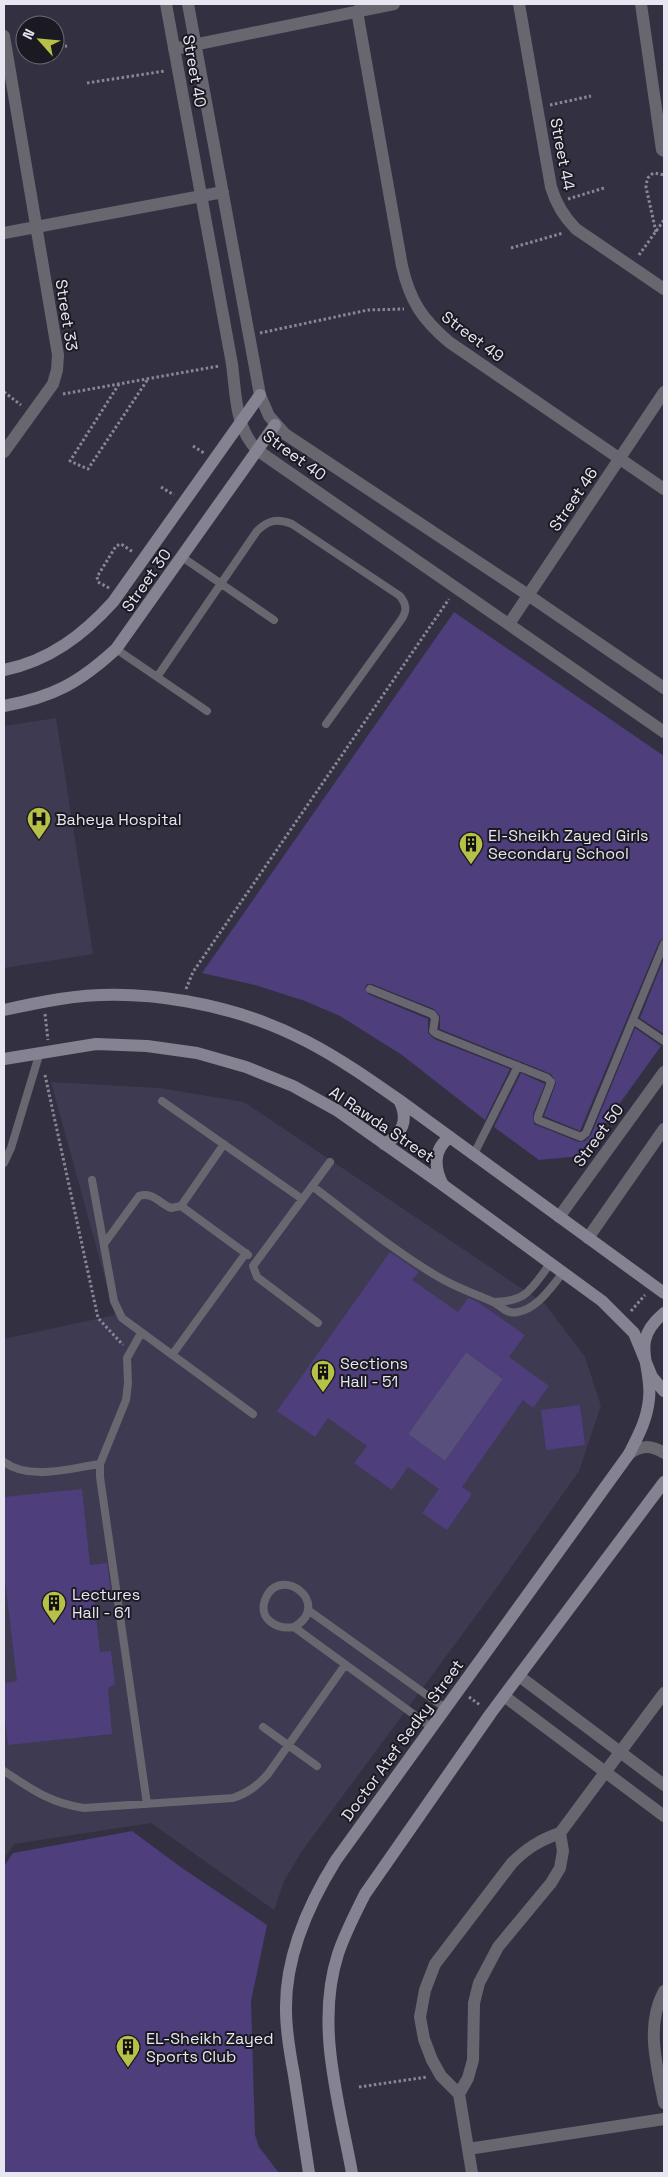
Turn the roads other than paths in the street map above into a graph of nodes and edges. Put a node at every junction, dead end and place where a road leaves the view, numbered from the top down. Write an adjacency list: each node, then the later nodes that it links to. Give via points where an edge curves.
1 (166, 4): 9 (street, Street 40)
2 (188, 4): 8 (street, Street 40)
3 (394, 4): 6 (street)
4 (519, 4): 16 (street, Street 44, via 556,203 576,229)
5 (641, 4): 10 (street)
6 (357, 11): 8 (street); 23 (street, Street 49, via 402,266 407,288 417,309 449,342)
7 (4, 36): 14 (street, Street 33)
8 (196, 44): 9 (street); 12 (street, Street 40)
9 (174, 49): 13 (street, Street 40)
10 (660, 104): 11 (street)
11 (664, 151)
12 (223, 192): 13 (street); 18 (street, Street 40)
13 (201, 196): 14 (street); 19 (street, Street 40)
14 (36, 227): 15 (street); 22 (street, Street 33, via 58,370 45,397)
15 (4, 234)
16 (664, 289)
17 (664, 392): 23 (street, Street 46)
18 (260, 395): 19 (street, Street 30); 20 (street, Street 40)
19 (240, 423): 21 (street, Street 40); 31 (street, Street 30, via 94,624 46,656)
20 (275, 425): 21 (street, Street 30); 27 (street, Street 40)
21 (257, 450): 25 (street, Street 30); 29 (street, Street 40)
22 (4, 452)
23 (620, 459): 24 (street, Street 49); 27 (street, Street 46)
24 (664, 490)
25 (182, 557): 26 (lane); 30 (street, Street 30)
26 (221, 584): 28 (lane); 32 (lane); 36 (lane, via 257,531 273,520 284,520 406,603 406,612)
27 (528, 595): 29 (street, Street 46); 33 (street, Street 40)
28 (274, 620)
29 (509, 624): 37 (street, Street 40)
30 (116, 649): 32 (lane); 34 (street, Street 30, via 91,672 62,689 31,701)
31 (4, 670)
32 (157, 677): 35 (lane)
33 (664, 688)
34 (4, 706)
35 (207, 711)
36 (326, 724)
37 (664, 732)
38 (664, 944): 41 (lane)
39 (370, 989): 45 (lane, via 432,1014 435,1018 433,1031 437,1034)
40 (4, 1010): 47 (street, Al Rawda Street, via 61,998 124,995 182,999 248,1016 306,1041 360,1072)
41 (633, 1020): 42 (lane); 45 (lane, via 584,1136 538,1120 551,1082)
42 (664, 1041)
43 (45, 1051): 44 (street, Al Rawda Street); 52 (street, Al Rawda Street, via 96,1044 147,1046 197,1053 246,1067 293,1086); 55 (lane)
44 (4, 1059)
45 (518, 1066): 53 (lane)
46 (664, 1072): 61 (street, Street 50)
47 (399, 1100): 50 (street, Al Rawda Street); 52 (street, via 405,1120 394,1139)
48 (162, 1101): 51 (lane)
49 (664, 1129): 62 (street)
50 (450, 1137): 53 (street, Al Rawda Street); 57 (street, via 444,1141 436,1158)
51 (224, 1144): 59 (lane); 60 (lane)
52 (384, 1144): 57 (street, Al Rawda Street)
53 (474, 1154): 61 (street, Al Rawda Street)
54 (330, 1162): 58 (lane)
55 (4, 1163)
56 (92, 1180): 63 (lane)
57 (442, 1185): 66 (street, Al Rawda Street)
58 (312, 1186): 59 (lane); 69 (lane, via 427,1270)
59 (302, 1199): 65 (lane)
60 (181, 1206): 63 (lane, via 171,1208 149,1195 139,1196); 64 (lane)
61 (559, 1217): 62 (street, Al Rawda Street)
62 (588, 1238): 68 (street, Al Rawda Street)
63 (104, 1244): 72 (lane, via 117,1311)
64 (246, 1253): 65 (lane); 73 (lane)
65 (256, 1261): 71 (lane, via 253,1266 257,1277)
66 (550, 1264): 67 (street, Al Rawda Street); 69 (lane, via 527,1294 508,1302)
67 (563, 1273): 69 (lane, via 528,1309 516,1313 506,1311); 74 (street, Al Rawda Street, via 623,1321 634,1333)
68 (664, 1293)
69 (493, 1302)
70 (664, 1313): 74 (street, via 648,1332)
71 (318, 1323)
72 (141, 1333): 73 (lane); 80 (lane, via 128,1352 126,1400)
73 (172, 1355): 76 (lane)
74 (644, 1361): 75 (street, Al Rawda Street); 78 (street, Doctor Atef Sedky Street, via 650,1396 647,1414)
75 (664, 1391)
76 (254, 1414)
77 (664, 1453): 78 (street, via 646,1446)
78 (628, 1454): 88 (street, Doctor Atef Sedky Street)
79 (4, 1462): 80 (lane, via 13,1469 34,1472)
80 (100, 1464): 97 (lane)
81 (664, 1482): 85 (street)
82 (308, 1610): 83 (lane); 83 (lane, via 307,1600 295,1586 285,1584 268,1593 264,1602 268,1620 284,1629); 88 (lane)
83 (294, 1627): 84 (lane)
84 (345, 1665): 90 (lane); 91 (lane)
85 (519, 1676): 87 (street); 92 (street)
86 (664, 1693): 92 (street)
87 (504, 1696): 95 (street); 106 (street, via 365,1894 338,1955 330,1988 330,2054)
88 (445, 1708): 90 (street, Doctor Atef Sedky Street)
89 (264, 1727): 91 (lane)
90 (431, 1727): 105 (street, Doctor Atef Sedky Street, via 328,1874 305,1916 295,1946 286,2010)
91 (288, 1745): 93 (lane); 97 (lane, via 268,1774 245,1794 233,1798)
92 (620, 1752): 95 (street); 96 (street)
93 (317, 1766)
94 (4, 1771): 97 (lane, via 63,1805 84,1808)
95 (605, 1772): 98 (street); 99 (street)
96 (664, 1786)
97 (147, 1804)
98 (664, 1816)
99 (560, 1833): 101 (street, via 560,1868 498,1946 479,1983 474,2003 473,2060); 101 (street, via 542,1839 512,1863 435,1964 425,1990 420,2017 424,2039 441,2076)
100 (664, 1991): 102 (street, via 653,2030)
101 (459, 2094): 104 (street)
102 (664, 2103)
103 (664, 2119): 104 (street)
104 (468, 2149): 107 (street)
105 (308, 2173)
106 (352, 2173)
107 (472, 2173)

